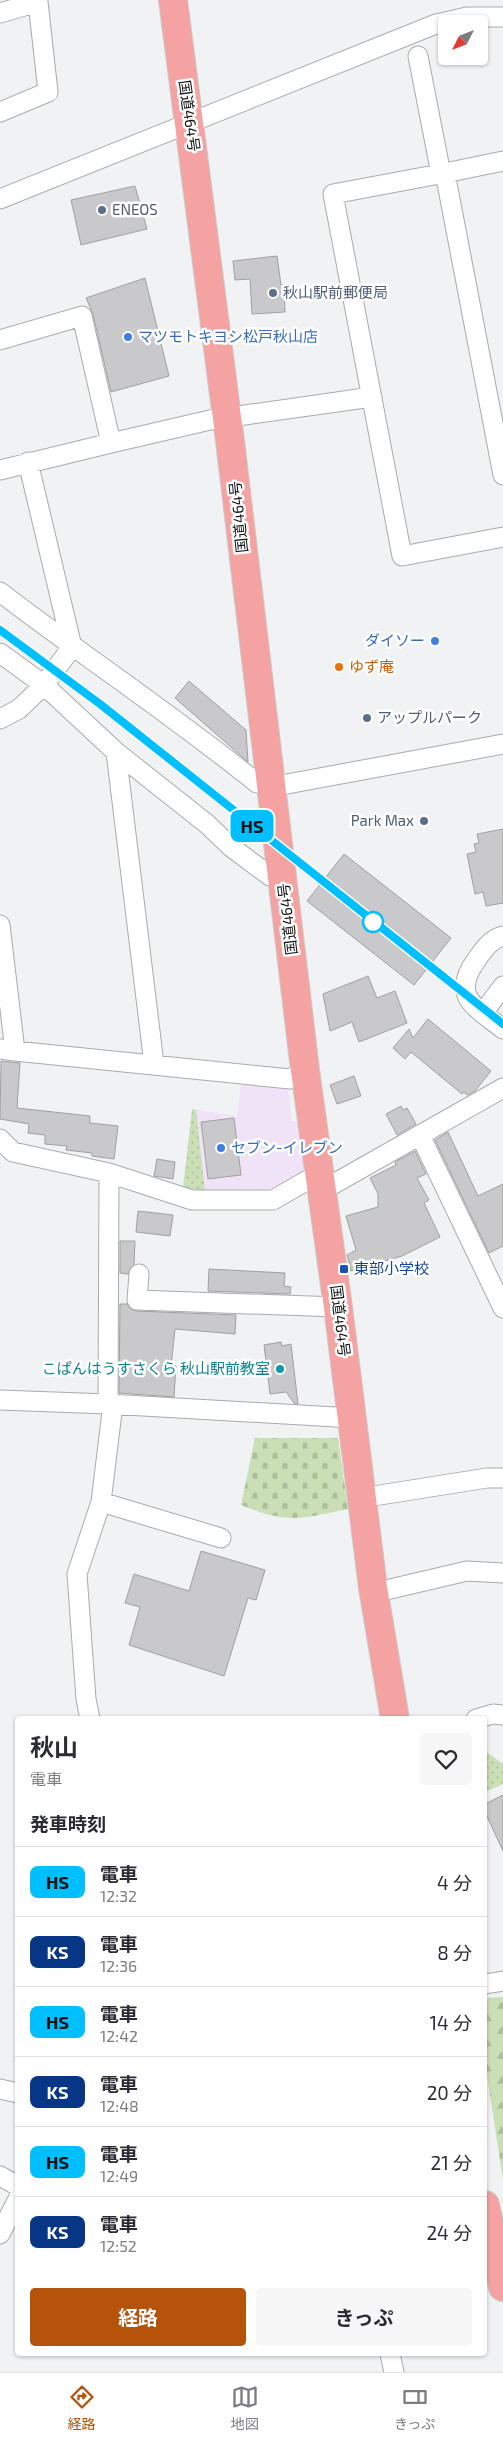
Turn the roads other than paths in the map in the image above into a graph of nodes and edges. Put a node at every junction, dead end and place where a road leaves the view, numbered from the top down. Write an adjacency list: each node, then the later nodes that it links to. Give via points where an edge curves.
1 (173, 0): 7 (highway, 国道464号)
2 (38, 1): 3 (street); 6 (street, via 48,92)
3 (0, 13)
4 (503, 17): 7 (street, via 467,17 436,24)
5 (418, 56): 9 (street)
6 (0, 112)
7 (190, 123): 10 (street); 13 (highway, 国道464号)
8 (503, 161): 9 (street)
9 (443, 173): 12 (street, via 333,194); 17 (street)
10 (0, 199)
11 (0, 340): 14 (street, via 82,316)
12 (372, 397): 13 (street); 18 (street, via 402,556)
13 (226, 417): 14 (street); 26 (highway, 国道464号)
14 (111, 442): 15 (street)
15 (28, 462): 16 (street); 20 (street)
16 (0, 470)
17 (503, 475)
18 (503, 537)
19 (0, 592): 20 (street)
20 (72, 647): 22 (street); 26 (street, via 142,694)
21 (0, 654): 22 (street)
22 (44, 685): 23 (street, via 19,708); 25 (street)
23 (0, 719)
24 (503, 744): 26 (street)
25 (116, 752): 27 (street); 34 (street)
26 (264, 785): 35 (highway, 国道464号)
27 (270, 876)
28 (0, 925): 33 (street)
29 (503, 936): 31 (street, via 485,947 465,978 466,997)
30 (503, 986): 31 (street)
31 (483, 1013): 32 (street)
32 (503, 1029)
33 (8, 1050): 34 (street)
34 (154, 1064): 35 (street, via 290,1079)
35 (305, 1070): 40 (highway, 国道464号)
36 (503, 1088): 37 (street)
37 (420, 1135): 40 (street); 43 (street)
38 (4, 1151): 39 (street)
39 (109, 1173): 40 (street, via 192,1200 235,1202 273,1200); 45 (street)
40 (321, 1181): 42 (highway, 国道464号)
41 (139, 1274): 42 (street, via 137,1300)
42 (338, 1307): 46 (highway, 国道464号)
43 (503, 1308)
44 (0, 1400): 45 (street)
45 (110, 1404): 46 (street); 49 (street)
46 (352, 1418): 48 (highway, 国道464号)
47 (503, 1478): 48 (street)
48 (361, 1498): 52 (highway, 国道464号)
49 (101, 1502): 50 (street); 54 (street, via 77,1574)
50 (221, 1538)
51 (503, 1573): 52 (street, via 467,1571 386,1590)
52 (373, 1588): 55 (highway, 国道464号)
53 (503, 1714): 56 (street)
54 (89, 1716)
55 (394, 1716)
56 (486, 1716)
57 (503, 1981): 58 (street)
58 (487, 1984)
59 (0, 2089): 60 (street)
60 (15, 2092)
61 (0, 2176): 62 (street)
62 (15, 2184)
63 (15, 2205): 65 (street)
64 (487, 2219): 66 (highway)
65 (0, 2234)
66 (495, 2273)
67 (390, 2356): 68 (street)
68 (394, 2372)

